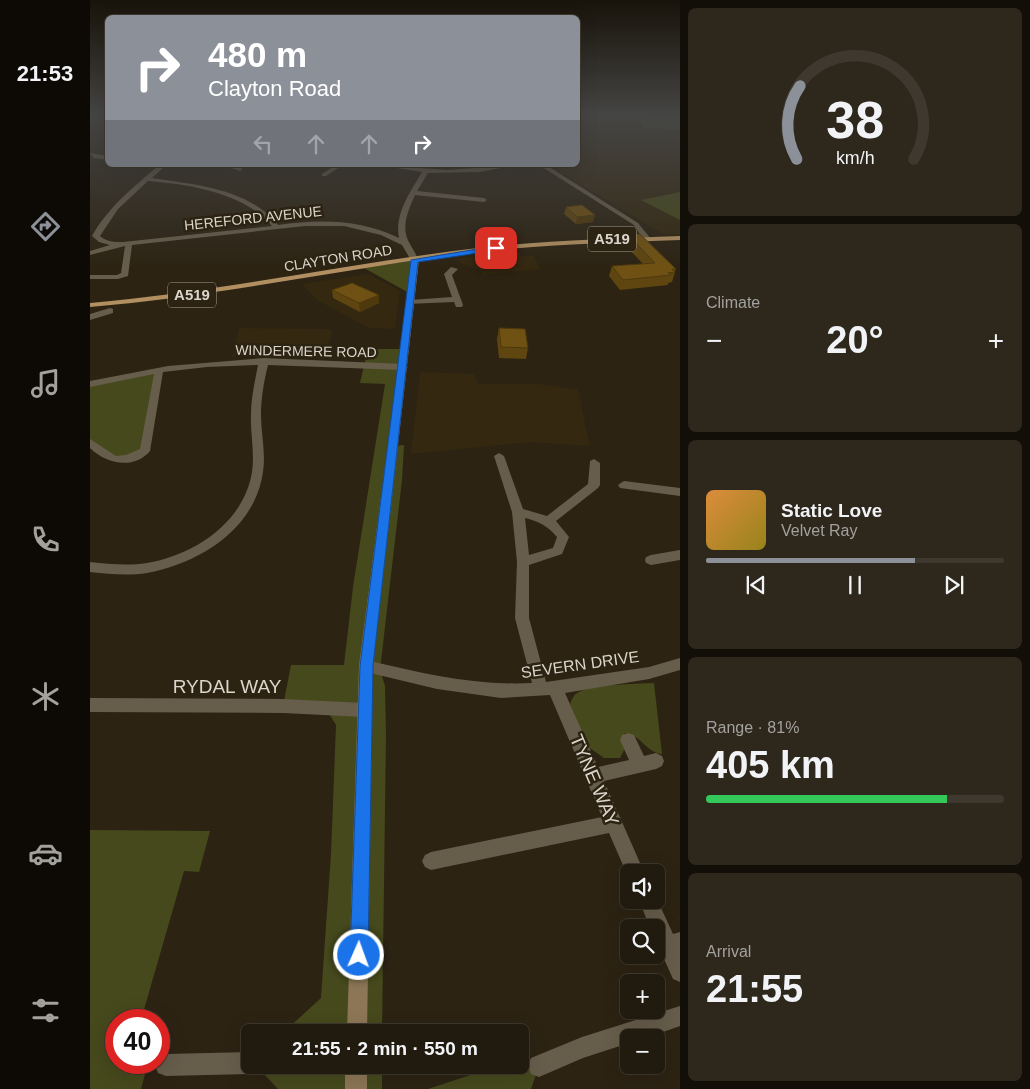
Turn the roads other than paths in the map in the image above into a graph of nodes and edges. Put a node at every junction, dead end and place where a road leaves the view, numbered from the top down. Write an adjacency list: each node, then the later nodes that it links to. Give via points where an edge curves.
1 (161, 167): 10 (street)
2 (232, 167): 7 (street)
3 (337, 167): 9 (street)
4 (398, 167): 8 (street)
5 (498, 167): 8 (street, via 467,171)
6 (545, 167): 19 (street, via 636,224)
7 (240, 170)
8 (426, 170): 11 (street)
9 (324, 175)
10 (148, 179): 13 (street, via 239,199 264,213); 14 (street)
11 (414, 193): 12 (street); 15 (street)
12 (484, 200)
13 (276, 227): 17 (street, HEREFORD AVENUE, via 337,222); 21 (street, HEREFORD AVENUE)
14 (100, 228): 16 (street); 21 (street, HEREFORD AVENUE, via 96,236 99,239)
15 (402, 230): 17 (street, HEREFORD AVENUE); 20 (street)
16 (90, 232)
17 (385, 232): 20 (street, HEREFORD AVENUE)
18 (680, 238): 19 (main road, CLAYTON ROAD / A519)
19 (648, 239): 23 (main road, CLAYTON ROAD / A519, via 545,243)
20 (405, 243): 23 (street)
21 (126, 244): 22 (street, HEREFORD AVENUE); 25 (street, via 125,274)
22 (90, 253)
23 (414, 260): 26 (street); 27 (main road, CLAYTON ROAD / A519, via 153,301)
24 (454, 269): 26 (street, via 448,274 458,302)
25 (90, 277)
26 (410, 302): 31 (street)
27 (90, 306)
28 (110, 311): 29 (street)
29 (90, 317)
30 (264, 361): 31 (street, WINDERMERE ROAD); 32 (street, WINDERMERE ROAD, via 198,364); 44 (street, via 256,413 257,477 248,504 235,521 208,544 172,562 123,570)
31 (403, 367): 46 (street)
32 (159, 370): 33 (street, WINDERMERE ROAD); 34 (street, via 145,451 132,459 117,460 105,457)
33 (90, 384)
34 (90, 442)
35 (499, 456): 39 (street, TYNE WAY)
36 (594, 463): 40 (street, via 594,485)
37 (624, 485): 38 (street)
38 (680, 492)
39 (518, 512): 40 (street); 43 (street, TYNE WAY)
40 (549, 521): 43 (street, via 563,537 558,551)
41 (680, 555): 42 (street)
42 (651, 560)
43 (523, 562): 47 (street, TYNE WAY, via 522,618)
44 (90, 567)
45 (680, 664): 47 (street, SEVERN DRIVE, via 649,673)
46 (366, 666): 47 (street, SEVERN DRIVE, via 446,684 501,691); 49 (street)
47 (548, 689): 51 (street, TYNE WAY)
48 (90, 705): 49 (street, RYDAL WAY, via 300,706)
49 (364, 710): 59 (street)
50 (628, 740): 51 (street, via 648,763)
51 (593, 776): 52 (street, TYNE WAY)
52 (613, 823): 53 (street); 54 (street, TYNE WAY)
53 (431, 861)
54 (631, 864)
55 (653, 909): 56 (street)
56 (674, 943): 57 (street)
57 (680, 972)
58 (680, 1016): 62 (street, via 582,1048)
59 (356, 1024)
60 (241, 1062): 61 (street)
61 (170, 1065)
62 (539, 1066)
63 (356, 1074): 64 (street)
64 (356, 1089)

